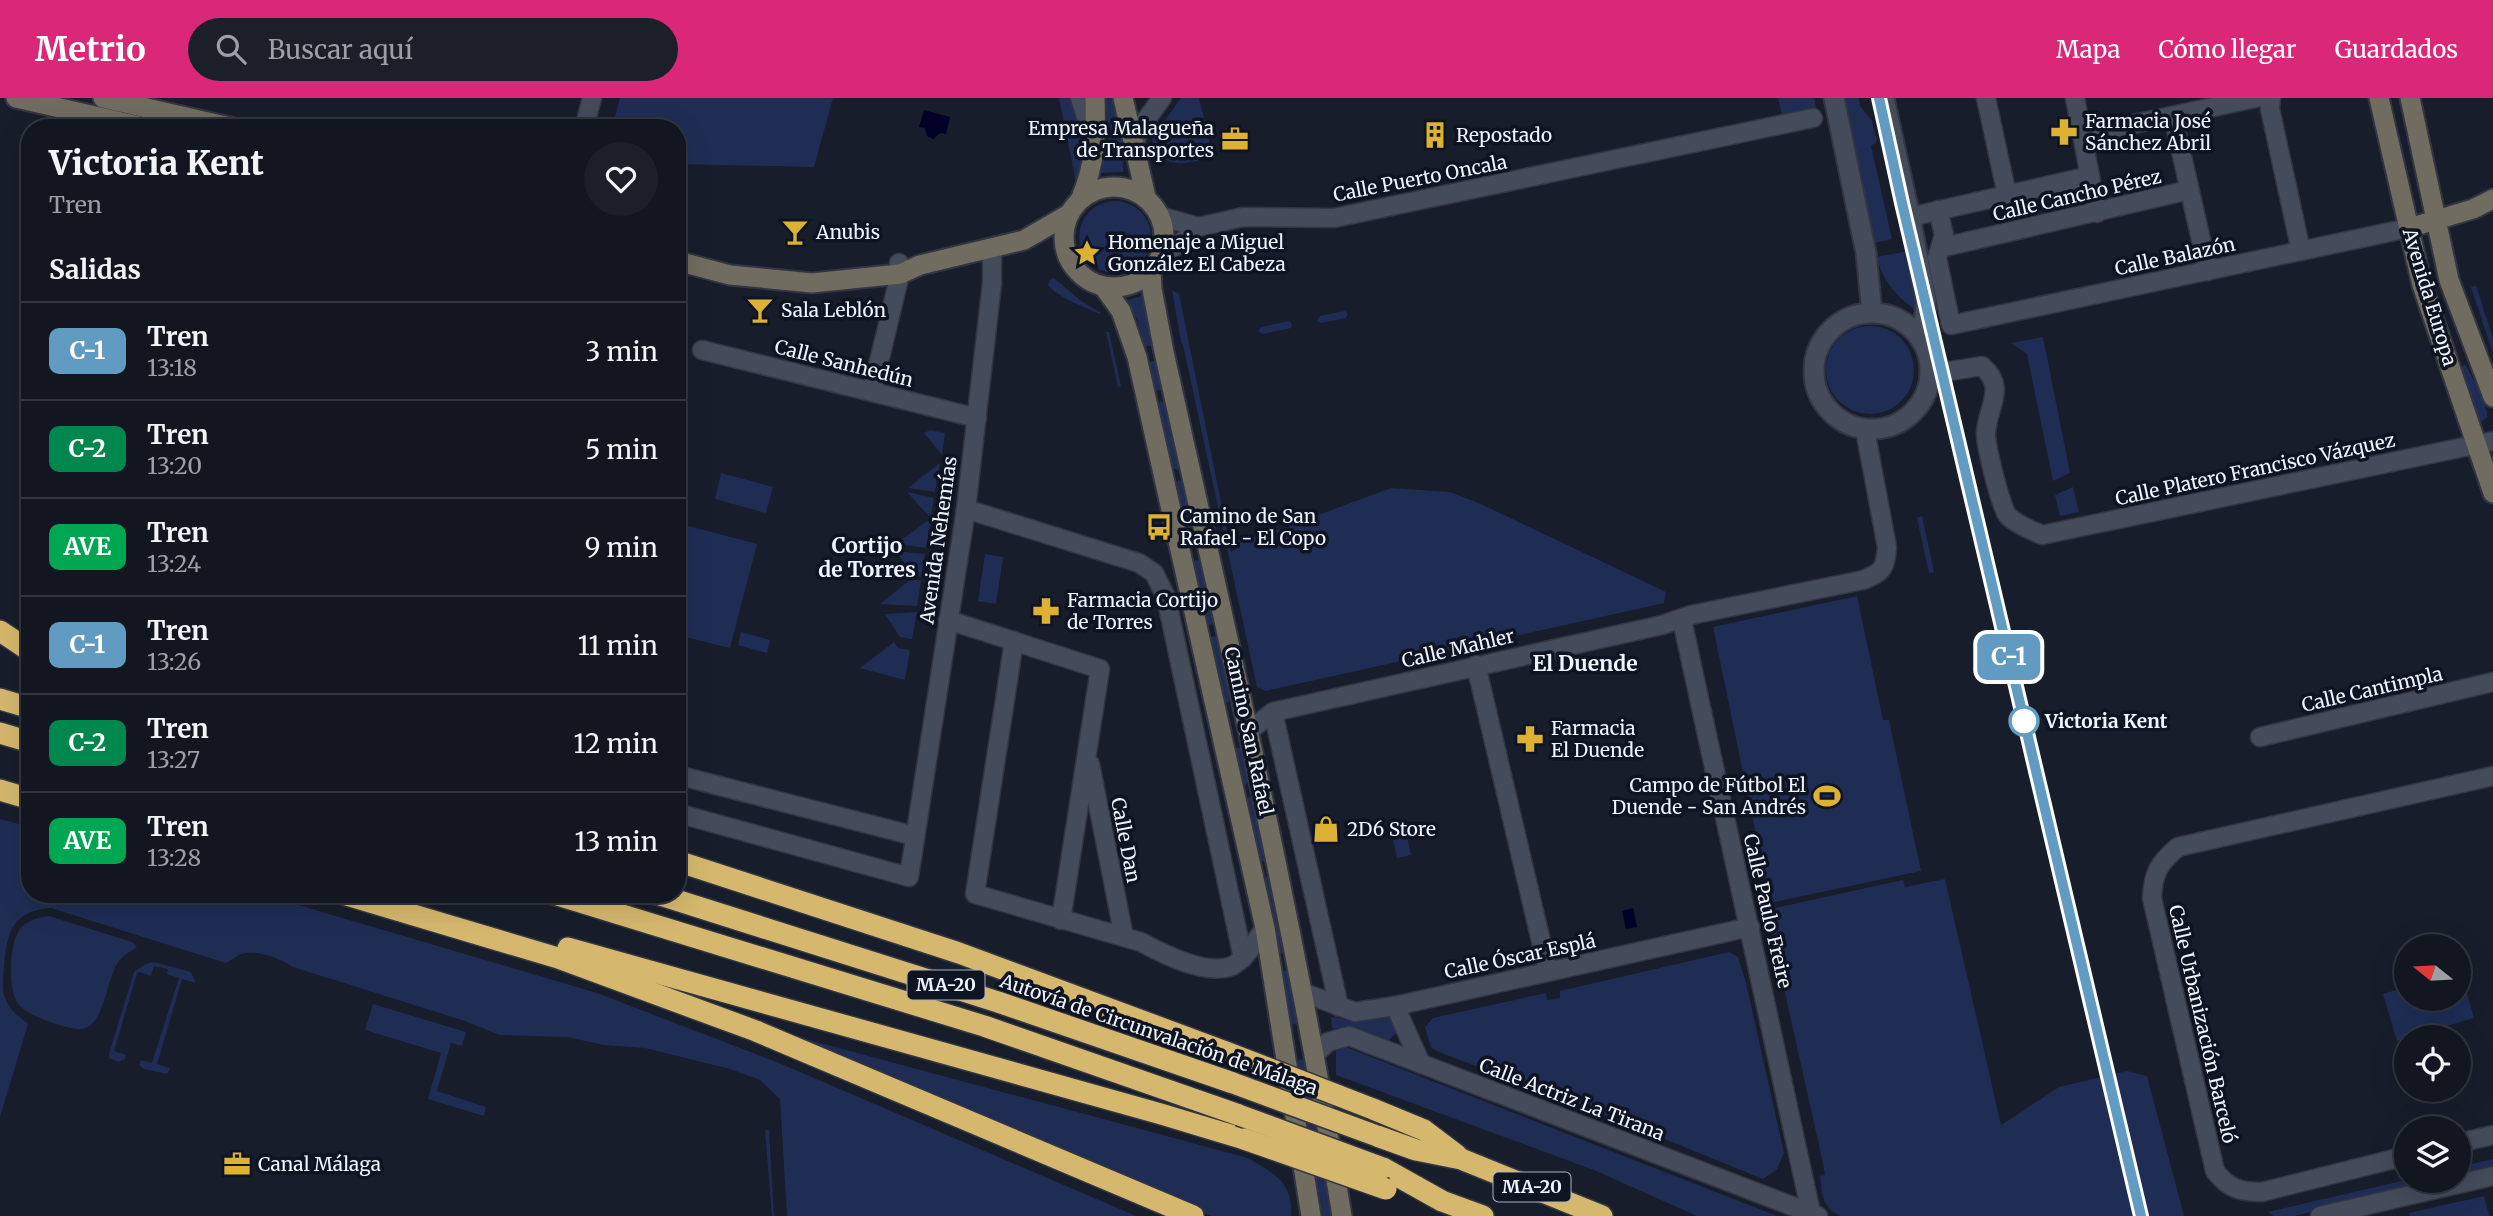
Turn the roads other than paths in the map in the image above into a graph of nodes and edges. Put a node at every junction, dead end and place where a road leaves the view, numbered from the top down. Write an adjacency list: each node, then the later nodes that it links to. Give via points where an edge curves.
1 (16, 98): 18 (main road)
2 (103, 98): 19 (main road)
3 (592, 98): 20 (street)
4 (1080, 98): 22 (street)
5 (1095, 98): 22 (main road)
6 (1123, 98): 23 (main road)
7 (1162, 98): 23 (street)
8 (1834, 98): 48 (street, via 1866,253)
9 (1884, 98): 33 (street)
10 (1986, 98): 26 (street)
11 (2075, 98): 21 (street)
12 (2256, 98): 16 (street)
13 (2271, 98): 41 (street)
14 (2379, 98): 36 (main road, Avenida Europa)
15 (2410, 98): 34 (main road, Avenida Europa)
16 (2173, 116): 21 (street); 25 (street, Calle Cancho Pérez)
17 (1813, 118): 35 (street, Calle Puerto Oncala, via 1334,218 1243,217)
18 (108, 119)
19 (195, 119)
20 (586, 119)
21 (2082, 135): 24 (street)
22 (1096, 146): 29 (main road, via 1090,177)
23 (1133, 146): 27 (main road)
24 (2090, 176): 26 (street, Calle Cancho Pérez); 31 (street)
25 (2189, 190): 31 (street, Calle Cancho Pérez); 46 (street)
26 (2007, 195): 30 (street, Calle Cancho Pérez)
27 (1146, 197): 29 (main road, via 1113,186 1097,189); 32 (main road)
28 (2493, 199): 34 (main road)
29 (1075, 206): 37 (main road); 42 (main road, via 1064,229)
30 (1938, 210): 33 (street, Calle Cancho Pérez); 39 (street, via 1944,235)
31 (2097, 213): 39 (street, Calle Cancho Pérez)
32 (1160, 216): 35 (street, Calle Puerto Oncala); 44 (main road, via 1164,235)
33 (1910, 217): 49 (street, via 1926,300)
34 (2436, 220): 36 (main road); 53 (main road, Avenida Europa, via 2449,280)
35 (1198, 227): 44 (street, Calle Puerto Oncala)
36 (2409, 228): 41 (street, Calle Balazón); 56 (main road, Avenida Europa, via 2422,285)
37 (1024, 240): 38 (main road); 42 (main road)
38 (992, 248): 45 (main road); 54 (street, Avenida Nehemías)
39 (1940, 248): 46 (street, Calle Balazón, via 1937,258 1951,325)
40 (686, 250): 45 (main road, via 729,262 806,270)
41 (2301, 251): 46 (street, Calle Balazón)
42 (1066, 252): 47 (main road, via 1079,273)
43 (686, 263): 45 (main road, via 730,275 812,283)
44 (1156, 263): 47 (main road, via 1129,285); 71 (main road, Camino San Rafael, via 1152,289 1164,352)
45 (900, 268): 52 (street)
46 (2208, 271)
47 (1103, 286): 88 (main road, Camino San Rafael, via 1121,311 1137,357)
48 (1872, 312): 49 (street, via 1897,318); 55 (street, via 1844,320 1832,329 1819,347 1814,368 1819,397 1827,409 1838,419)
49 (1923, 341): 51 (street)
50 (702, 350): 52 (street, Calle Sanhedún)
51 (1931, 374): 55 (street, via 1919,407 1904,421); 56 (street, Calle Platero Francisco Vázquez, via 1982,366 1992,375 1995,398 1986,433 2001,502 2007,516 2042,535)
52 (872, 391): 54 (street, Calle Sanhedún)
53 (2493, 397)
54 (977, 418): 58 (street, Avenida Nehemías)
55 (1866, 430): 60 (street, Calle Mahler, via 1887,547 1886,565 1863,580)
56 (2485, 443): 57 (main road, Avenida Europa)
57 (2493, 493)
58 (966, 509): 59 (street, Avenida Nehemías); 91 (street, via 1139,564 1154,573 1166,597)
59 (948, 620): 62 (street, Calle Dan); 81 (street, Avenida Nehemías)
60 (1682, 620): 66 (street, Calle Mahler); 89 (street, Calle Paulo Freire)
61 (0, 631): 64 (highway)
62 (1014, 641): 75 (street, Calle Dan, via 1100,669); 87 (street, via 975,894)
63 (0, 645): 65 (highway)
64 (21, 646)
65 (21, 650)
66 (1476, 665): 70 (street, Calle Mahler); 92 (street)
67 (2493, 682): 73 (street, Calle Cantimpla)
68 (0, 699): 69 (highway)
69 (21, 705)
70 (1273, 712): 71 (street, Calle Mahler); 95 (street, Camino San Rafael)
71 (1250, 731): 93 (main road, Camino San Rafael)
72 (0, 733): 74 (highway)
73 (2260, 737)
74 (21, 739)
75 (1087, 750): 87 (street, Calle Dan); 90 (street, Calle Dan)
76 (2493, 776): 103 (street, Calle Urbanización Barceló, via 2178,848 2153,877 2152,898 2215,1171 2225,1184 2240,1192 2262,1192)
77 (686, 777): 81 (street)
78 (0, 790): 79 (highway)
79 (21, 796)
80 (686, 815): 81 (street, Avenida Nehemías, via 909,877)
81 (915, 836)
82 (686, 864): 102 (highway, bridge, via 959,953 1226,1052 1424,1130)
83 (373, 903): 108 (highway, via 558,958 756,1031)
84 (418, 903): 105 (highway, bridge)
85 (583, 903): 105 (highway, MA-20, bridge, via 984,1026 1239,1115)
86 (685, 903): 102 (highway, Autovía de Circunvalación de Málaga / MA-20, bridge, via 998,1002 1416,1150)
87 (1061, 920): 90 (street)
88 (1265, 928): 91 (street); 109 (main road, Camino San Rafael)
89 (1750, 928): 92 (street, Calle Óscar Esplá); 107 (street, Calle Paulo Freire)
90 (1124, 937): 91 (street, via 1207,968 1231,966)
91 (1243, 958)
92 (1548, 971): 94 (street, Calle Óscar Esplá)
93 (1302, 992): 95 (street, Calle Óscar Esplá); 98 (main road, Camino San Rafael)
94 (1395, 1006): 95 (street, Calle Óscar Esplá, via 1356,1012); 96 (street)
95 (1339, 1007)
96 (1406, 1031): 97 (street, via 1394,1044); 99 (street)
97 (1381, 1048): 98 (street, Calle Actriz La Tirana, via 1349,1036 1328,1042); 99 (street, Calle Actriz La Tirana)
98 (1314, 1055): 110 (main road, Camino San Rafael)
99 (1421, 1064): 107 (street, Calle Actriz La Tirana)
100 (2493, 1135): 101 (street)
101 (2471, 1140)
102 (1461, 1159): 112 (highway, Autovía de Circunvalación de Málaga / MA-20)
103 (2394, 1159)
104 (2493, 1176): 106 (street)
105 (1385, 1179): 111 (highway, MA-20)
106 (2388, 1209): 113 (street)
107 (1814, 1214)
108 (1193, 1216)
109 (1311, 1216)
110 (1342, 1216)
111 (1483, 1216)
112 (1602, 1216)
113 (2320, 1216)

